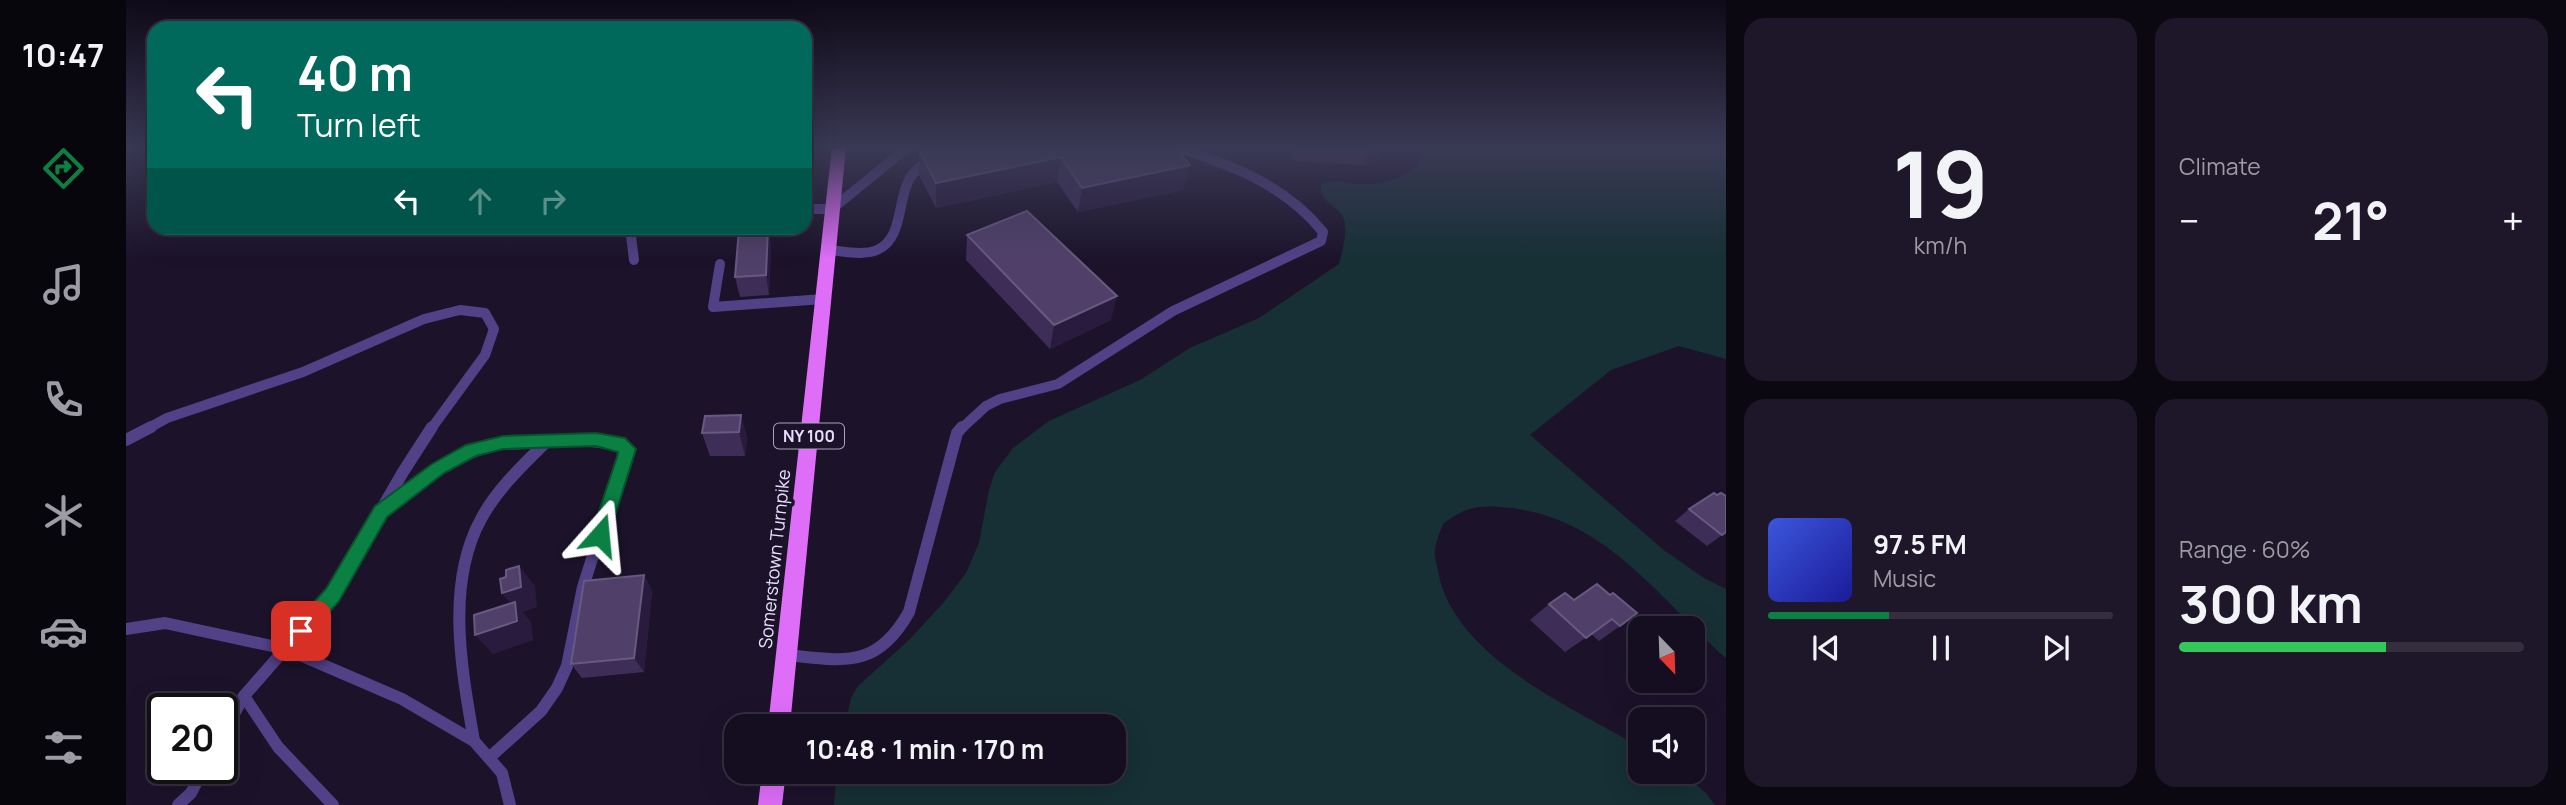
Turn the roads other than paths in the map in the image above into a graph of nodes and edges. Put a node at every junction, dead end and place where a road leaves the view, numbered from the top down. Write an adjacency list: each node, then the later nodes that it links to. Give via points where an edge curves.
1 (835, 185): 6 (main road, Somerstown Turnpike / NY 100)
2 (861, 185): 6 (lane)
3 (904, 185): 8 (lane, via 897,224 888,242 856,253)
4 (1268, 185): 17 (lane, via 1318,225 1323,232 1321,241 1156,320 1066,380 1001,397 969,418 957,433 901,631 870,656 851,661)
5 (812, 209): 6 (lane)
6 (832, 209): 8 (main road, Somerstown Turnpike / NY 100)
7 (631, 235): 9 (lane)
8 (828, 250): 11 (main road, Somerstown Turnpike / NY 100)
9 (634, 260)
10 (720, 264): 11 (lane, via 713,307)
11 (823, 299): 17 (main road, Somerstown Turnpike / NY 100)
12 (126, 440): 14 (lane, via 167,418 303,372 424,319 460,310 485,313 494,329 485,355 446,406)
13 (547, 441): 14 (lane, via 472,450 438,468); 21 (lane, via 506,483 474,532 459,596 462,672); 22 (lane, via 596,440 620,443 627,449 583,587 567,666 541,711)
14 (381, 511): 16 (lane, via 332,595)
15 (126, 629): 16 (lane, via 165,623)
16 (286, 649): 18 (lane); 21 (lane, via 402,699)
17 (787, 655): 20 (main road, Somerstown Turnpike / NY 100)
18 (244, 696): 19 (lane); 26 (lane, via 278,747)
19 (238, 707)
20 (780, 714)
21 (474, 741): 22 (lane)
22 (489, 758): 27 (lane, via 502,773)
23 (773, 784): 28 (main road)
24 (188, 799): 25 (lane)
25 (178, 805)
26 (334, 805)
27 (510, 805)
28 (770, 805)

